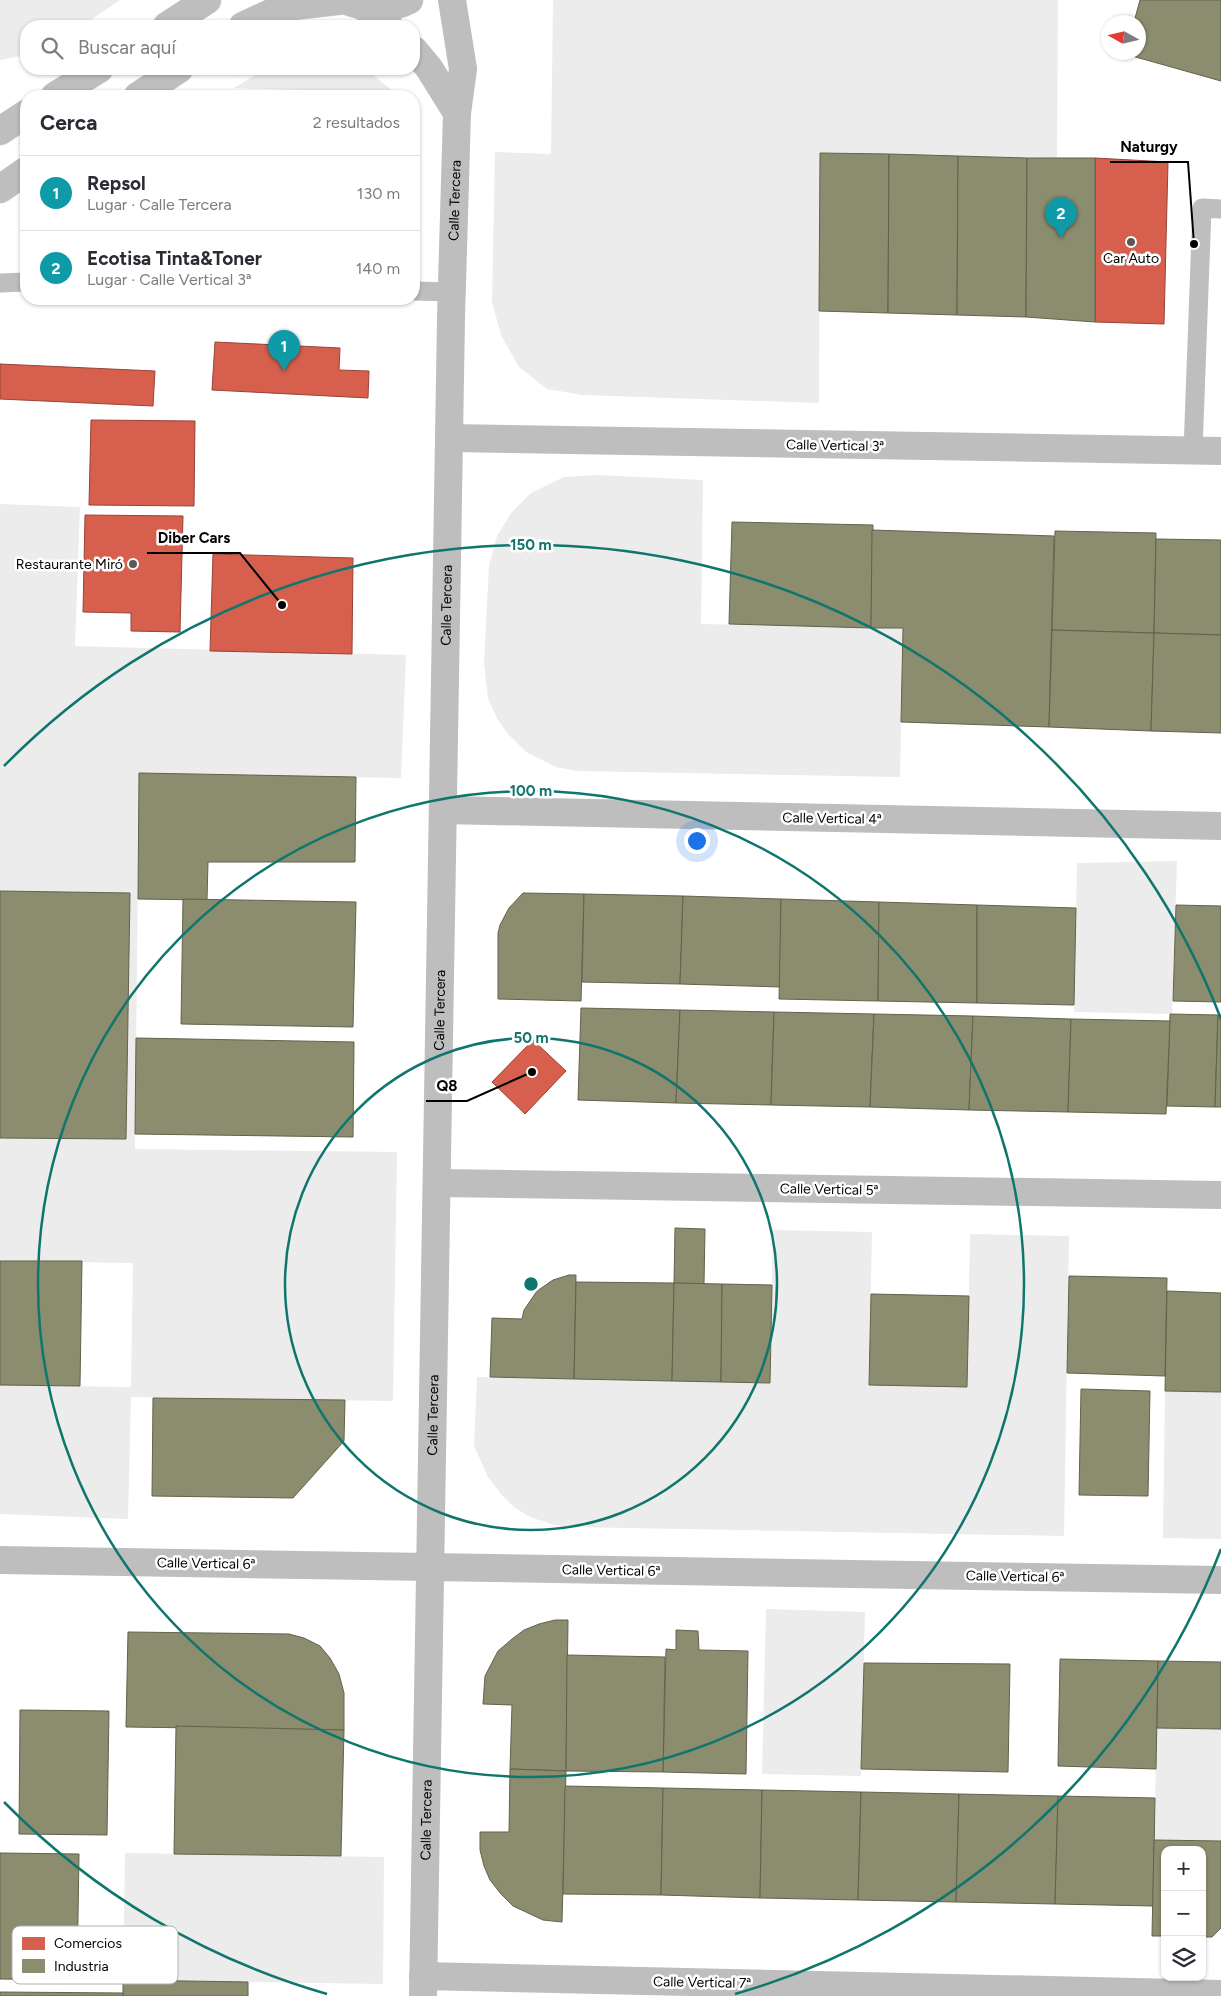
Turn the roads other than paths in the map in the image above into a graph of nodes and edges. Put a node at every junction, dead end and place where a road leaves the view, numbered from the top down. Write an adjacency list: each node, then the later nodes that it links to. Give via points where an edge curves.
1 (207, 0): 5 (street)
2 (409, 0): 4 (street, via 384,8)
3 (452, 0): 13 (street, Calle Tercera, via 463,69)
4 (351, 2): 6 (street, via 284,7); 7 (street)
5 (176, 20)
6 (256, 20)
7 (380, 20)
8 (420, 57): 13 (street)
9 (89, 75): 11 (street)
10 (170, 75): 12 (street)
11 (65, 90)
12 (147, 90)
13 (457, 113): 20 (street, Calle Tercera)
14 (20, 175): 15 (street)
15 (0, 189)
16 (1221, 209): 22 (lane, via 1202,208)
17 (20, 282): 18 (lane)
18 (0, 283)
19 (420, 291): 20 (lane)
20 (452, 292): 21 (street, Calle Tercera)
21 (450, 438): 22 (street, Calle Vertical 3ª); 24 (street, Calle Tercera)
22 (1193, 451): 23 (street, Calle Vertical 3ª)
23 (1221, 451)
24 (443, 810): 25 (street, Calle Vertical 4ª); 26 (street, Calle Tercera)
25 (1221, 826)
26 (436, 1183): 27 (street, Calle Vertical 5ª); 29 (street, Calle Tercera)
27 (1221, 1195)
28 (0, 1560): 29 (street, Calle Vertical 6ª)
29 (430, 1567): 30 (street, Calle Vertical 6ª); 31 (street, Calle Tercera)
30 (1221, 1580)
31 (423, 1986): 32 (street, Calle Vertical 7ª)
32 (1221, 1994)

